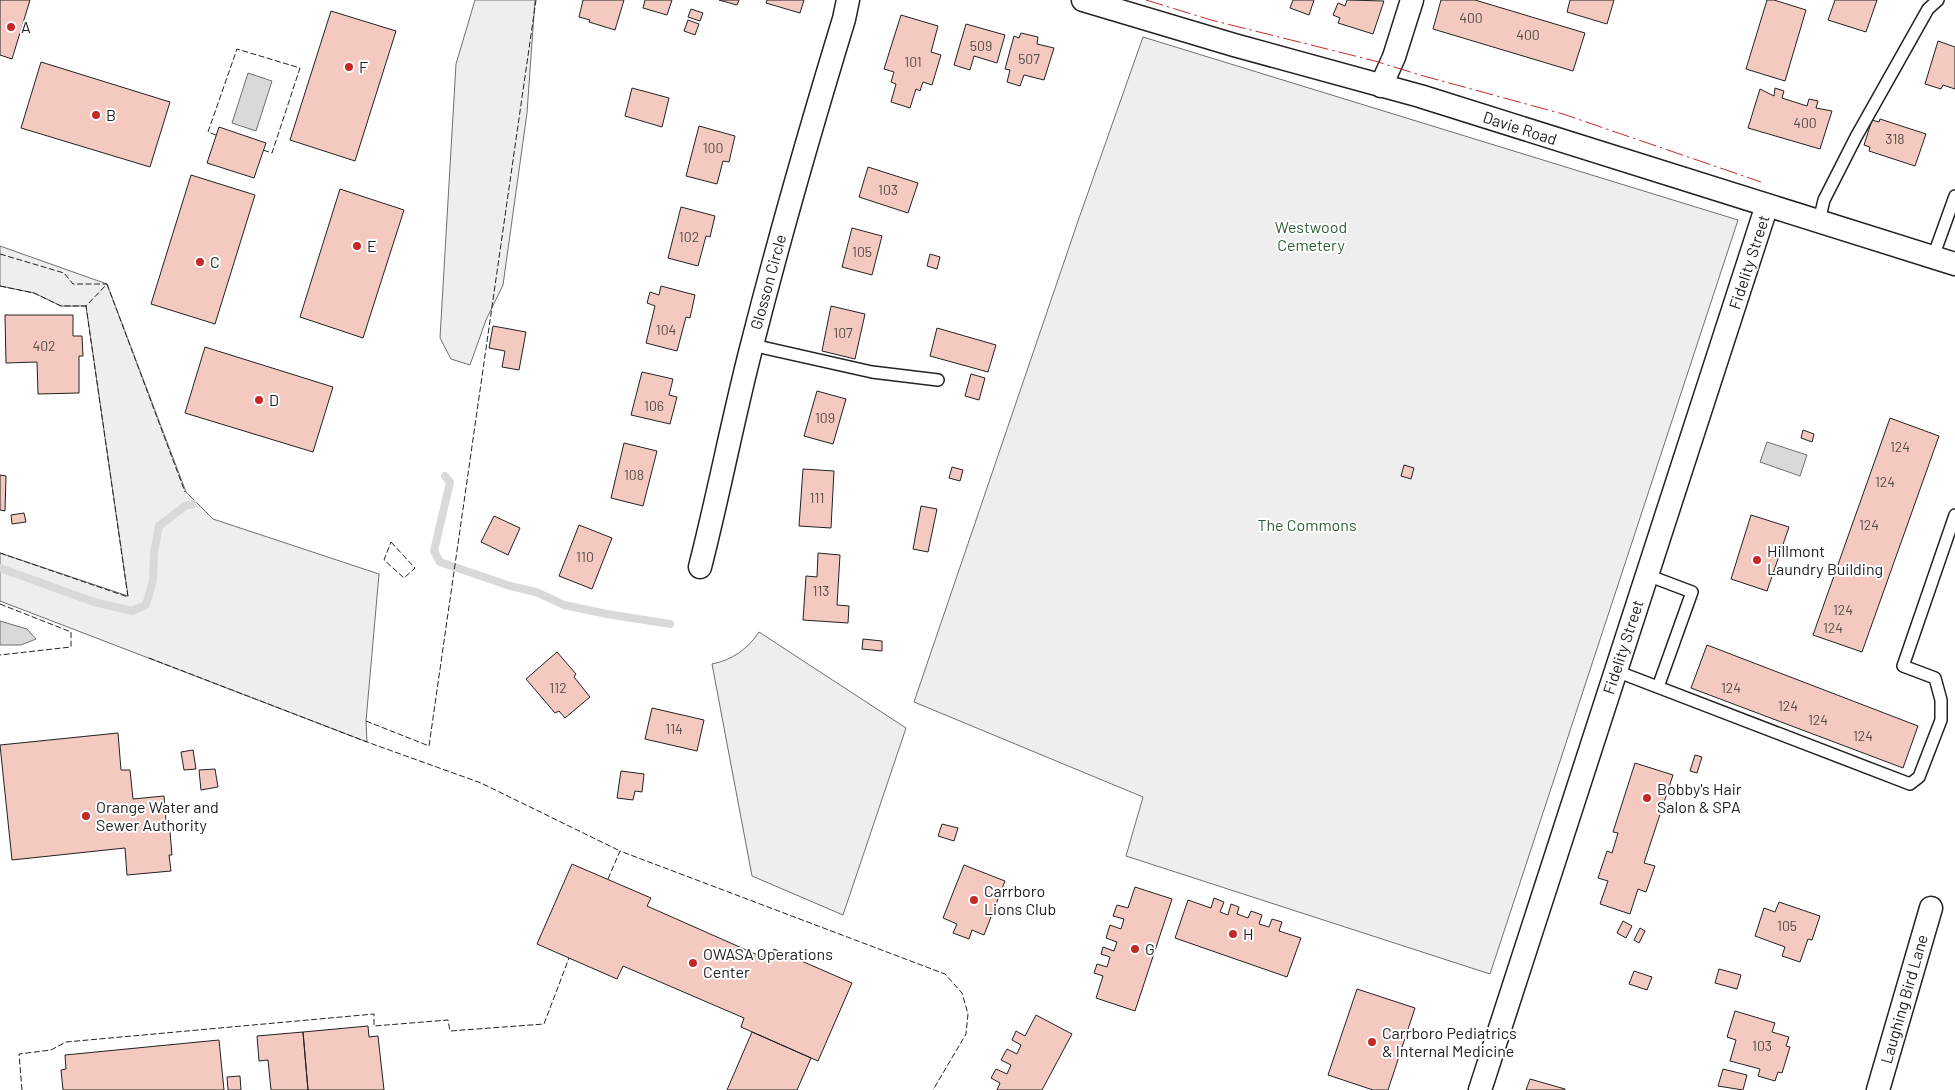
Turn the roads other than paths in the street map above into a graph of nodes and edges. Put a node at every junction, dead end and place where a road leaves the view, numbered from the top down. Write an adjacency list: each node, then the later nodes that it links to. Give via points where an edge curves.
1 (848, 0): 11 (street, Glosson Circle, via 794,184)
2 (1083, 0): 5 (street, Davie Road)
3 (1412, 0): 5 (street)
4 (1938, 0): 8 (lane, via 1928,9 1856,137 1824,200)
5 (1381, 86): 7 (street, Davie Road)
6 (1955, 196): 9 (lane)
7 (1767, 205): 8 (street, Davie Road); 15 (street, Fidelity Street)
8 (1819, 221): 9 (street, Davie Road)
9 (1933, 257): 10 (street, Davie Road)
10 (1955, 264)
11 (752, 345): 12 (lane, via 872,372); 14 (street, Glosson Circle)
12 (938, 380)
13 (1955, 515): 17 (lane, via 1903,666 1935,678 1941,700 1941,720 1919,777 1910,784)
14 (700, 567)
15 (1647, 575): 16 (street, Fidelity Street); 17 (lane, via 1692,592)
16 (1616, 671): 17 (lane); 19 (street, Fidelity Street)
17 (1658, 687)
18 (1931, 908): 20 (street, Laughing Bird Lane)
19 (1480, 1090)
20 (1878, 1090)

